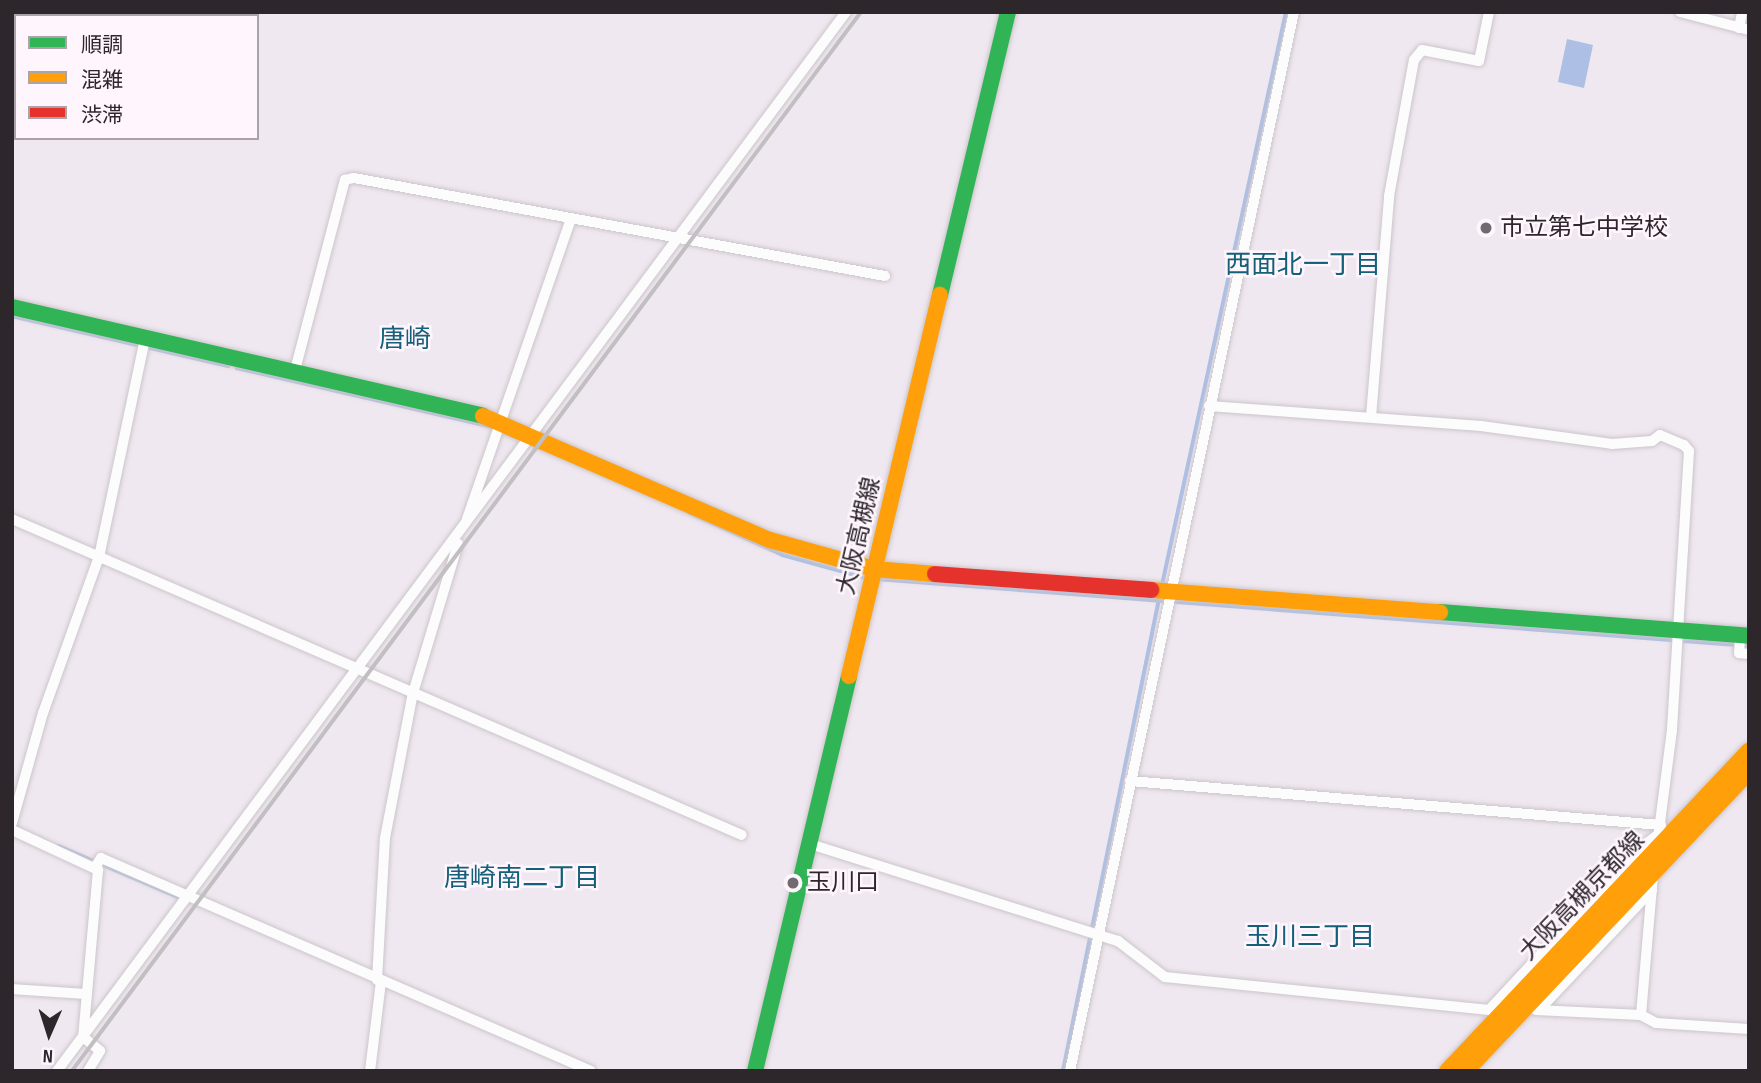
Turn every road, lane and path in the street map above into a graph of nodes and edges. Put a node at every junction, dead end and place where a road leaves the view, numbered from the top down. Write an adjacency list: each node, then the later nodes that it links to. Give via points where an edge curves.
1 (846, 12): 10 (street)
2 (1008, 12): 22 (main road, 大阪高槻線)
3 (1294, 12): 15 (street)
4 (1489, 12): 16 (street, via 1479,61 1422,50 1414,60 1389,196)
5 (1680, 12): 7 (street)
6 (1742, 12): 8 (street)
7 (1710, 16): 8 (street)
8 (1744, 29)
9 (570, 220): 10 (street); 14 (street, via 354,177 345,180); 17 (street)
10 (681, 239): 11 (street); 18 (street)
11 (886, 276)
12 (12, 307): 13 (main road)
13 (145, 339): 14 (main road); 21 (street)
14 (295, 373): 17 (main road)
15 (1209, 406): 16 (street); 23 (street)
16 (1371, 417): 24 (street, via 1612,444 1652,441 1660,435 1684,445 1689,451)
17 (503, 422): 18 (main road); 20 (street)
18 (535, 435): 20 (street); 22 (main road, via 770,540)
19 (12, 519): 21 (street)
20 (463, 531): 27 (street); 28 (street)
21 (99, 557): 27 (street); 32 (street, via 43,713)
22 (874, 569): 23 (main road); 36 (main road, 大阪高槻線)
23 (1170, 592): 24 (main road); 31 (street)
24 (1678, 631): 25 (main road); 34 (street)
25 (1745, 636): 26 (street, via 1739,653)
26 (1749, 654)
27 (358, 669): 28 (street); 40 (street)
28 (413, 693): 35 (street); 42 (street, via 385,838)
29 (1749, 751): 37 (main road, 大阪高槻京都線)
30 (1749, 772): 39 (main road, 大阪高槻京都線)
31 (1130, 781): 34 (street); 41 (street)
32 (12, 823)
33 (12, 830): 38 (street)
34 (1660, 830): 37 (street); 41 (street, via 1489,1010 1165,976 1133,947)
35 (742, 835)
36 (810, 844): 41 (street, via 968,890); 52 (main road, 大阪高槻線)
37 (1656, 850): 39 (street); 54 (main road, 大阪高槻京都線)
38 (95, 867): 40 (street, via 101,858); 44 (street)
39 (1653, 882): 45 (street); 45 (street, via 1535,1010); 55 (main road, 大阪高槻京都線)
40 (189, 896): 42 (street); 47 (street)
41 (1098, 936): 53 (street)
42 (379, 981): 50 (street); 51 (street)
43 (12, 989): 44 (street)
44 (85, 994): 47 (street)
45 (1641, 1015): 46 (street, via 1656,1023)
46 (1749, 1029)
47 (83, 1037): 48 (street); 49 (street, via 100,1051)
48 (57, 1071)
49 (88, 1071)
50 (370, 1071)
51 (591, 1071)
52 (755, 1071)
53 (1070, 1071)
54 (1447, 1071)
55 (1466, 1071)

